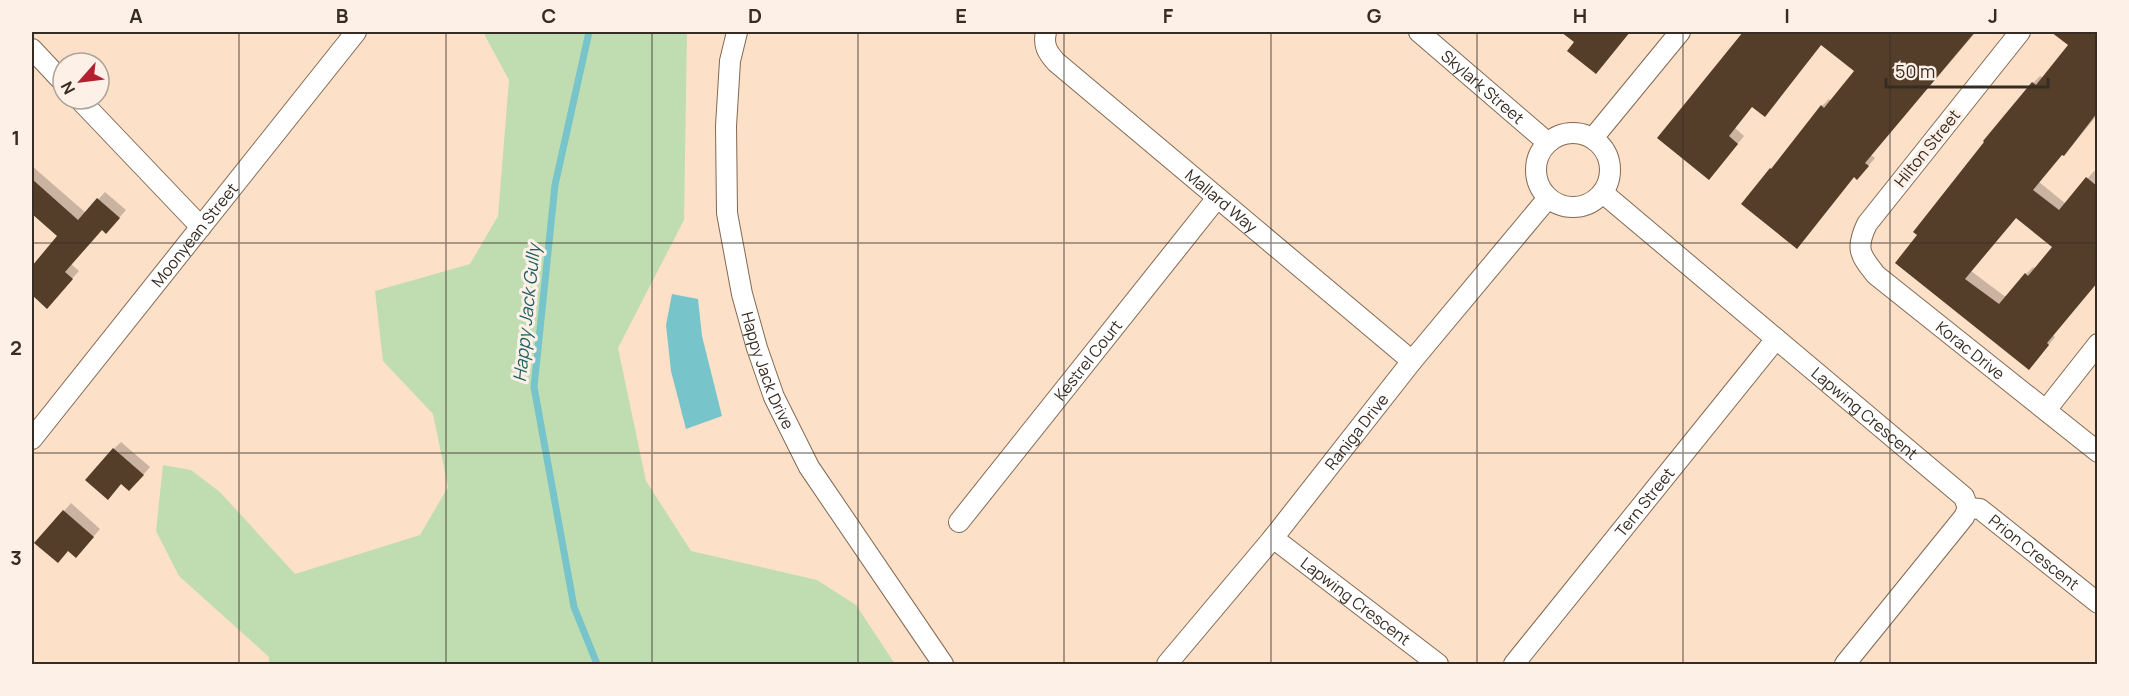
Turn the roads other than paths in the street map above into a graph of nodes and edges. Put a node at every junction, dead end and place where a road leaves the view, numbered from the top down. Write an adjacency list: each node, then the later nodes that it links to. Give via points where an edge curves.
1 (356, 32): 15 (street, Moonyean Street)
2 (737, 32): 27 (street, Happy Jack Drive, via 730,61 726,126 728,213 742,294 774,398 809,467)
3 (1046, 32): 13 (street, Mallard Way, via 1047,53 1056,62)
4 (1419, 32): 11 (street, Skylark Street)
5 (1680, 32): 10 (street)
6 (2020, 32): 16 (street, Hilton Street, via 1867,224)
7 (32, 49): 8 (street)
8 (51, 69)
9 (90, 111): 15 (street)
10 (1593, 138): 11 (street, via 1569,133); 12 (street, via 1602,147 1611,170)
11 (1547, 142): 14 (street, via 1536,170 1540,188)
12 (1603, 193): 14 (street, via 1594,202 1571,208); 17 (street, Lapwing Crescent)
13 (1217, 198): 19 (street, Mallard Way); 24 (street, Kestrel Court)
14 (1548, 198): 19 (street, Raniga Drive)
15 (201, 227): 21 (street, Moonyean Street)
16 (1860, 239): 20 (street, Korac Drive, via 1862,257 1876,275)
17 (1776, 339): 23 (street, Lapwing Crescent, via 1964,496); 30 (street, Tern Street)
18 (2097, 344): 20 (street)
19 (1412, 361): 25 (street, Raniga Drive)
20 (2046, 410): 22 (street, Korac Drive)
21 (32, 439)
22 (2097, 452)
23 (1968, 508): 26 (street, Prion Crescent, via 1980,509); 31 (street)
24 (959, 522)
25 (1273, 538): 28 (street, Raniga Drive); 29 (street, Lapwing Crescent)
26 (2097, 603)
27 (943, 664)
28 (1167, 664)
29 (1438, 664)
30 (1514, 664)
31 (1845, 664)

